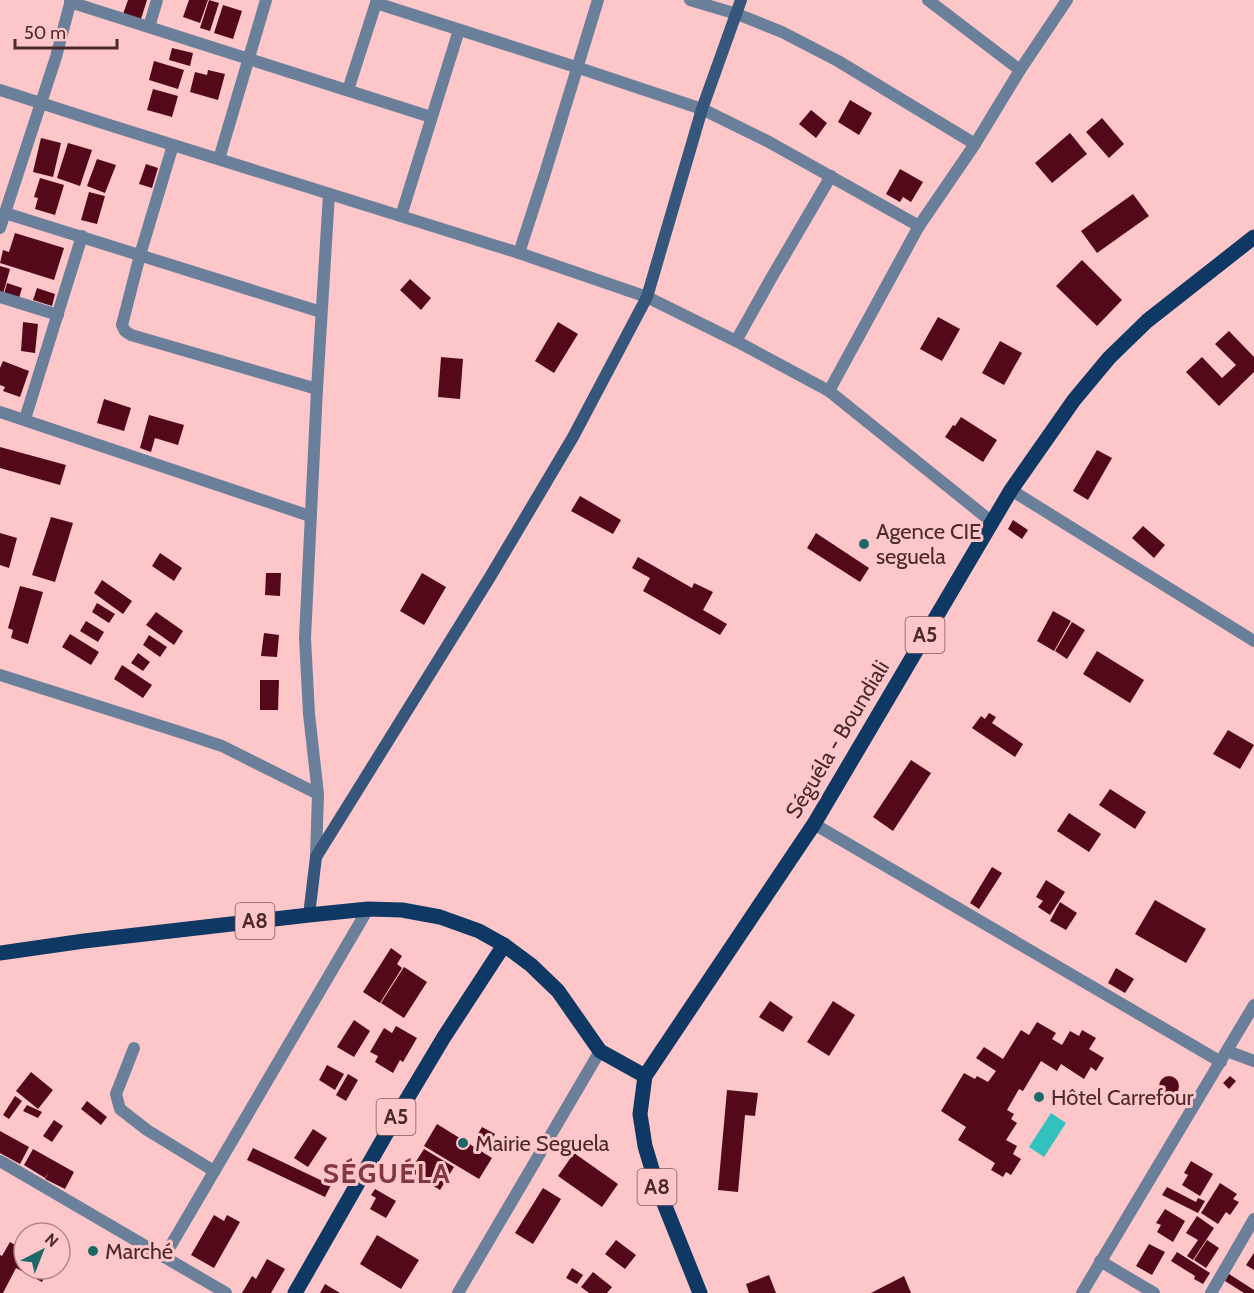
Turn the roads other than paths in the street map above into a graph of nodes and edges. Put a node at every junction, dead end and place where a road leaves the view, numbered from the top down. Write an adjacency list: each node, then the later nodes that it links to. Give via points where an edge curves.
1 (158, 0): 11 (street)
2 (266, 0): 13 (street)
3 (597, 0): 14 (street)
4 (690, 0): 10 (street)
5 (741, 0): 10 (main road)
6 (1067, 0): 15 (street)
7 (71, 1): 11 (street); 18 (street)
8 (930, 1): 15 (street)
9 (376, 2): 12 (street); 17 (street)
10 (737, 14): 19 (main road); 21 (street, via 838,61)
11 (149, 27): 13 (street)
12 (459, 30): 14 (street); 20 (street)
13 (250, 59): 17 (street); 23 (street)
14 (576, 67): 19 (street); 32 (street)
15 (1020, 70): 21 (street)
16 (0, 90): 18 (street)
17 (348, 90): 20 (street)
18 (41, 103): 22 (street); 26 (street)
19 (702, 110): 24 (street); 35 (main road)
20 (431, 117): 27 (street)
21 (975, 144): 28 (street)
22 (173, 145): 23 (street); 33 (street)
23 (219, 159): 25 (street)
24 (831, 176): 28 (street); 38 (street)
25 (329, 194): 27 (street); 36 (street)
26 (5, 213): 29 (street); 30 (street)
27 (401, 216): 32 (street)
28 (920, 226): 40 (street)
29 (0, 228)
30 (82, 236): 33 (street); 37 (street)
31 (1254, 237): 43 (main road, Séguéla - Boundiali / A5, via 1147,321 1109,358 1074,400)
32 (519, 253): 35 (street)
33 (140, 255): 36 (street); 39 (street, via 122,325 124,331)
34 (0, 297): 37 (street)
35 (647, 297): 38 (street); 50 (main road, via 573,437)
36 (321, 312): 39 (street)
37 (58, 315): 42 (street)
38 (736, 341): 40 (street)
39 (316, 389): 44 (street)
40 (829, 391): 45 (street)
41 (0, 412): 42 (street)
42 (25, 419): 44 (street)
43 (1011, 490): 45 (main road, Séguéla - Boundiali / A5); 46 (street)
44 (310, 516): 48 (street, via 305,638)
45 (992, 522): 49 (main road, Séguéla - Boundiali / A5)
46 (1254, 641)
47 (0, 675): 48 (street, via 222,746)
48 (318, 794): 50 (street)
49 (814, 824): 58 (street); 60 (main road, Séguéla - Boundiali / A5)
50 (316, 857): 52 (main road)
51 (368, 909): 52 (main road, A8); 53 (main road, A8, via 440,917); 62 (street)
52 (309, 915): 54 (main road, A8)
53 (504, 945): 57 (main road, via 558,991); 67 (main road, A5, via 444,1037)
54 (0, 952)
55 (1254, 1005): 58 (street)
56 (134, 1048): 62 (street, via 116,1094 120,1109)
57 (600, 1051): 60 (main road); 68 (street)
58 (1224, 1056): 59 (street); 65 (street)
59 (1254, 1061)
60 (645, 1076): 69 (main road, A8, via 640,1114 645,1146)
61 (0, 1161): 64 (street)
62 (214, 1171): 64 (street)
63 (1252, 1227): 72 (street)
64 (164, 1257): 66 (street)
65 (1100, 1262): 70 (street); 71 (street)
66 (226, 1293)
67 (295, 1293)
68 (458, 1293)
69 (700, 1293)
70 (1082, 1293)
71 (1154, 1293)
72 (1211, 1293)

